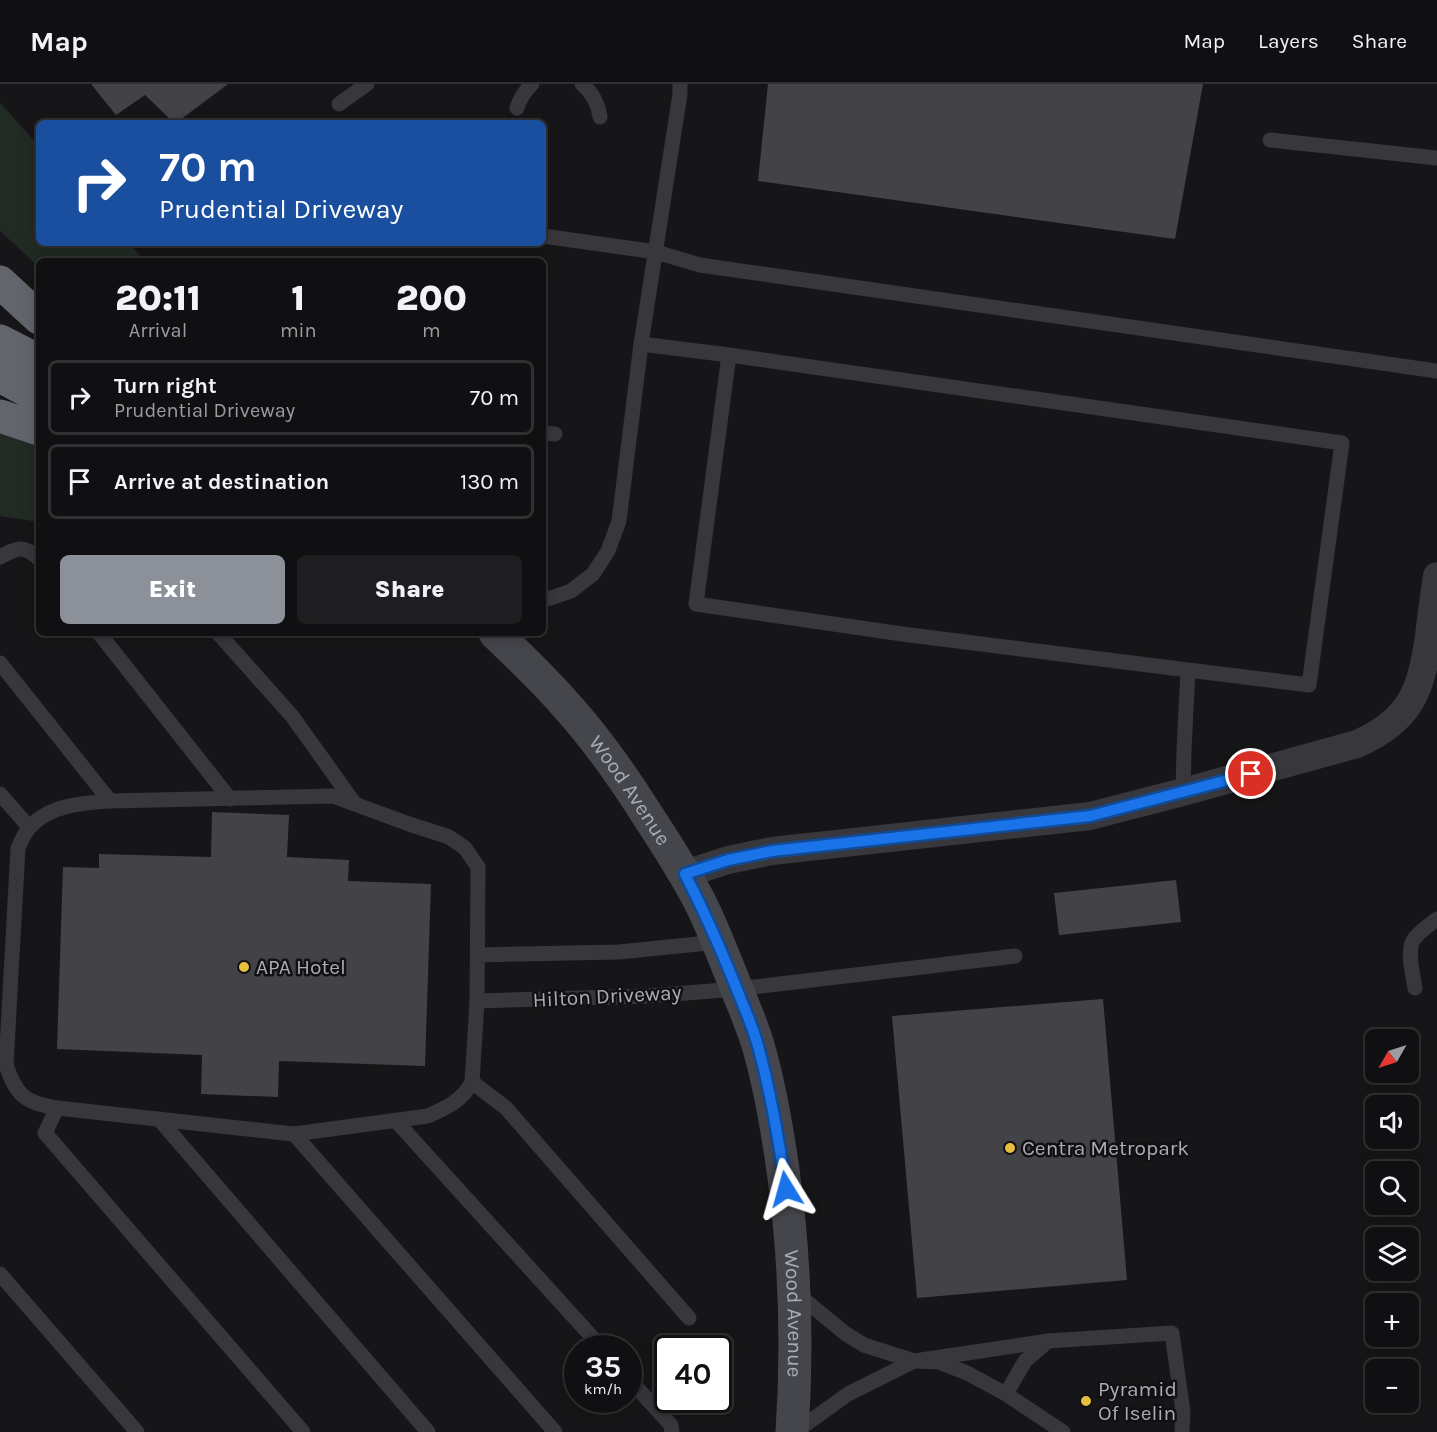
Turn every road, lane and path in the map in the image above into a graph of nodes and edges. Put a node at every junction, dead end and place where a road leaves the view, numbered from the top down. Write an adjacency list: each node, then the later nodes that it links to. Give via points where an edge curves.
1 (367, 84): 5 (lane)
2 (532, 84): 6 (lane)
3 (582, 84): 7 (lane, via 596,100)
4 (680, 84): 11 (lane)
5 (339, 104)
6 (517, 108)
7 (600, 117)
8 (1269, 140): 9 (lane)
9 (1437, 158)
10 (546, 236): 11 (lane)
11 (656, 252): 15 (lane); 18 (lane, via 700,265)
12 (0, 282): 13 (highway)
13 (36, 315)
14 (0, 341): 17 (highway)
15 (641, 344): 16 (lane); 26 (lane, via 614,537 593,574 571,591)
16 (729, 355): 31 (lane, via 696,604); 31 (lane, via 1342,442 1309,685)
17 (36, 359)
18 (1437, 371)
19 (0, 376): 20 (highway)
20 (36, 395)
21 (0, 416): 22 (highway)
22 (36, 428)
23 (36, 556): 24 (lane, via 30,550 15,549)
24 (0, 557)
25 (1437, 576): 32 (street)
26 (546, 599)
27 (101, 636): 35 (lane)
28 (221, 636): 37 (lane, via 292,716)
29 (498, 636): 39 (street, Wood Avenue, via 537,673 592,736)
30 (0, 663): 36 (lane)
31 (1188, 670): 33 (lane)
32 (1430, 677): 33 (street, via 1404,711 1370,738)
33 (1183, 792): 39 (street, via 1090,816 772,851)
34 (0, 794): 38 (lane)
35 (230, 799): 36 (lane); 37 (lane, via 333,796)
36 (110, 801): 38 (lane, via 79,804 46,814)
37 (355, 804): 44 (lane, via 449,837 465,848 478,867)
38 (29, 827): 42 (lane, via 18,848)
39 (685, 874): 43 (street, Wood Avenue)
40 (1437, 919): 46 (lane, via 1411,945)
41 (0, 928): 42 (lane)
42 (13, 940): 51 (lane, via 6,1065)
43 (718, 942): 44 (lane, Hilton Driveway, via 619,952); 47 (street, Wood Avenue)
44 (478, 955): 48 (lane)
45 (1015, 956): 47 (lane, Hilton Driveway)
46 (1415, 988)
47 (737, 989): 48 (lane, Hilton Driveway); 57 (street, Wood Avenue, via 758,1047 777,1128 789,1209)
48 (477, 1001): 50 (lane)
49 (0, 1077): 51 (lane)
50 (472, 1082): 54 (lane, via 466,1094 443,1109 428,1116); 58 (lane, via 506,1108)
51 (18, 1091): 52 (lane, via 35,1104)
52 (57, 1108): 53 (lane); 65 (lane, via 45,1133)
53 (159, 1119): 55 (lane); 66 (lane)
54 (396, 1121): 55 (lane); 59 (lane)
55 (294, 1134): 67 (lane)
56 (0, 1274): 64 (lane)
57 (795, 1292): 61 (lane, via 864,1346); 69 (street, Wood Avenue)
58 (689, 1318)
59 (590, 1335)
60 (1048, 1341): 61 (lane); 63 (lane, via 1025,1361); 71 (lane, via 1172,1333)
61 (914, 1361): 63 (lane, via 939,1362 967,1372); 69 (lane, via 848,1394)
62 (642, 1393): 68 (lane, via 672,1425)
63 (1006, 1394): 70 (lane)
64 (137, 1432)
65 (303, 1432)
66 (428, 1432)
67 (555, 1432)
68 (672, 1432)
69 (794, 1432)
70 (1063, 1432)
71 (1182, 1432)

